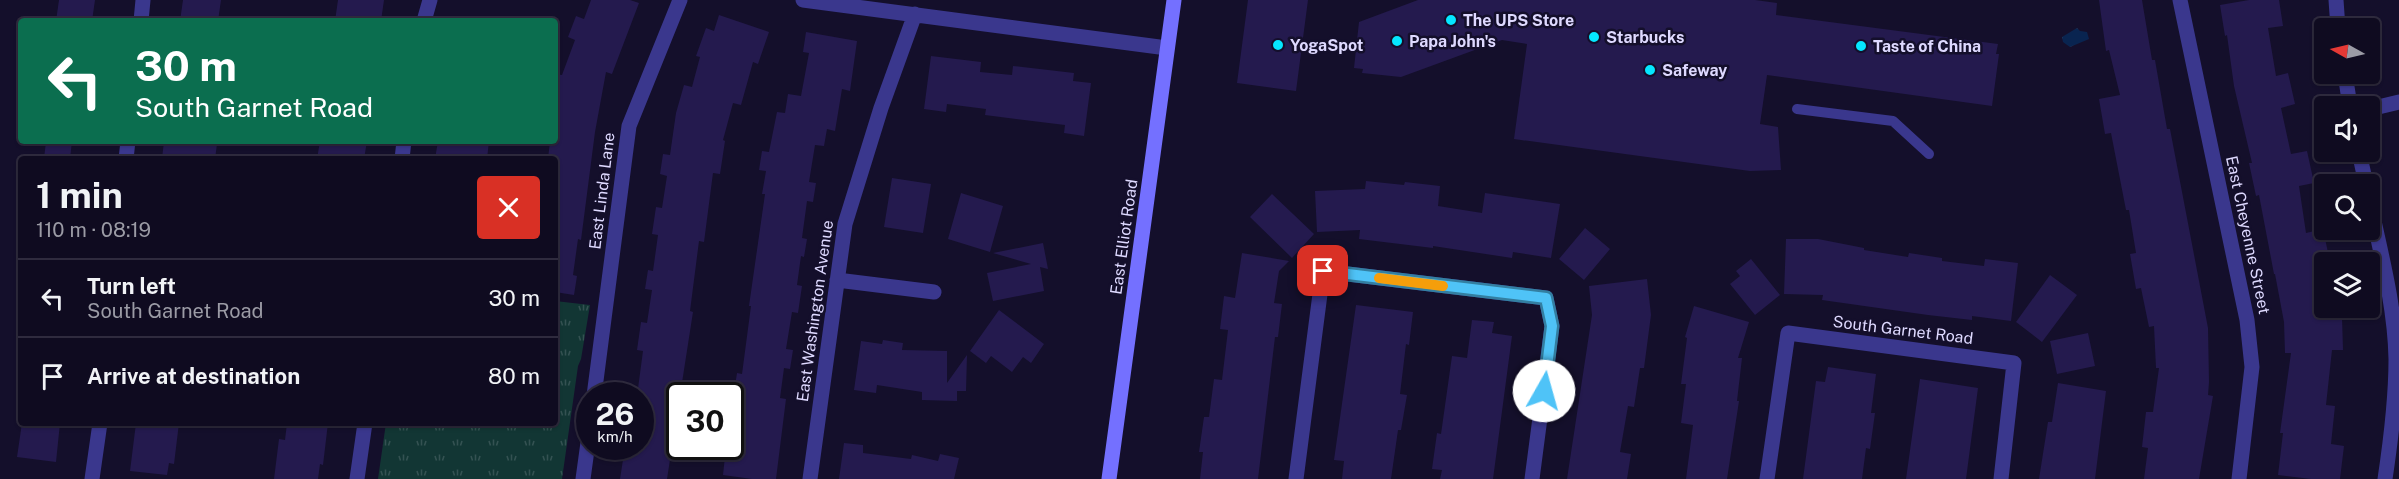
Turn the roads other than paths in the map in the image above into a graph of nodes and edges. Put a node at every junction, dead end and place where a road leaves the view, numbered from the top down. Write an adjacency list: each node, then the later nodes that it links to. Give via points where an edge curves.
1 (143, 0): 9 (street)
2 (430, 0): 10 (street)
3 (680, 0): 20 (street, East Linda Lane, via 629,126)
4 (803, 0): 8 (street)
5 (1174, 0): 12 (main road, East Elliot Road)
6 (2180, 0): 33 (street, East Cheyenne Street, via 2247,320 2252,367)
7 (2336, 0): 11 (street)
8 (915, 14): 12 (street); 18 (street, East Washington Avenue, via 845,224)
9 (141, 18)
10 (425, 18)
11 (2337, 18)
12 (1167, 48): 28 (main road, East Elliot Road)
13 (2399, 102): 14 (street)
14 (2380, 107)
15 (1797, 109): 16 (lane, via 1893,121)
16 (1929, 154)
17 (2378, 240): 34 (street, via 2390,298 2396,358)
18 (837, 280): 19 (street); 27 (street, East Washington Avenue)
19 (934, 292)
20 (596, 382)
21 (100, 426): 24 (street)
22 (365, 426): 25 (street)
23 (586, 460): 26 (street)
24 (92, 479)
25 (357, 479)
26 (583, 479)
27 (810, 479)
28 (1109, 479)
29 (1296, 479): 30 (street, via 1323,271 1546,298 1552,326)
30 (1532, 479)
31 (1767, 479): 32 (street, South Garnet Road, via 1788,333 2014,363)
32 (2001, 479)
33 (2240, 479)
34 (2385, 479)

